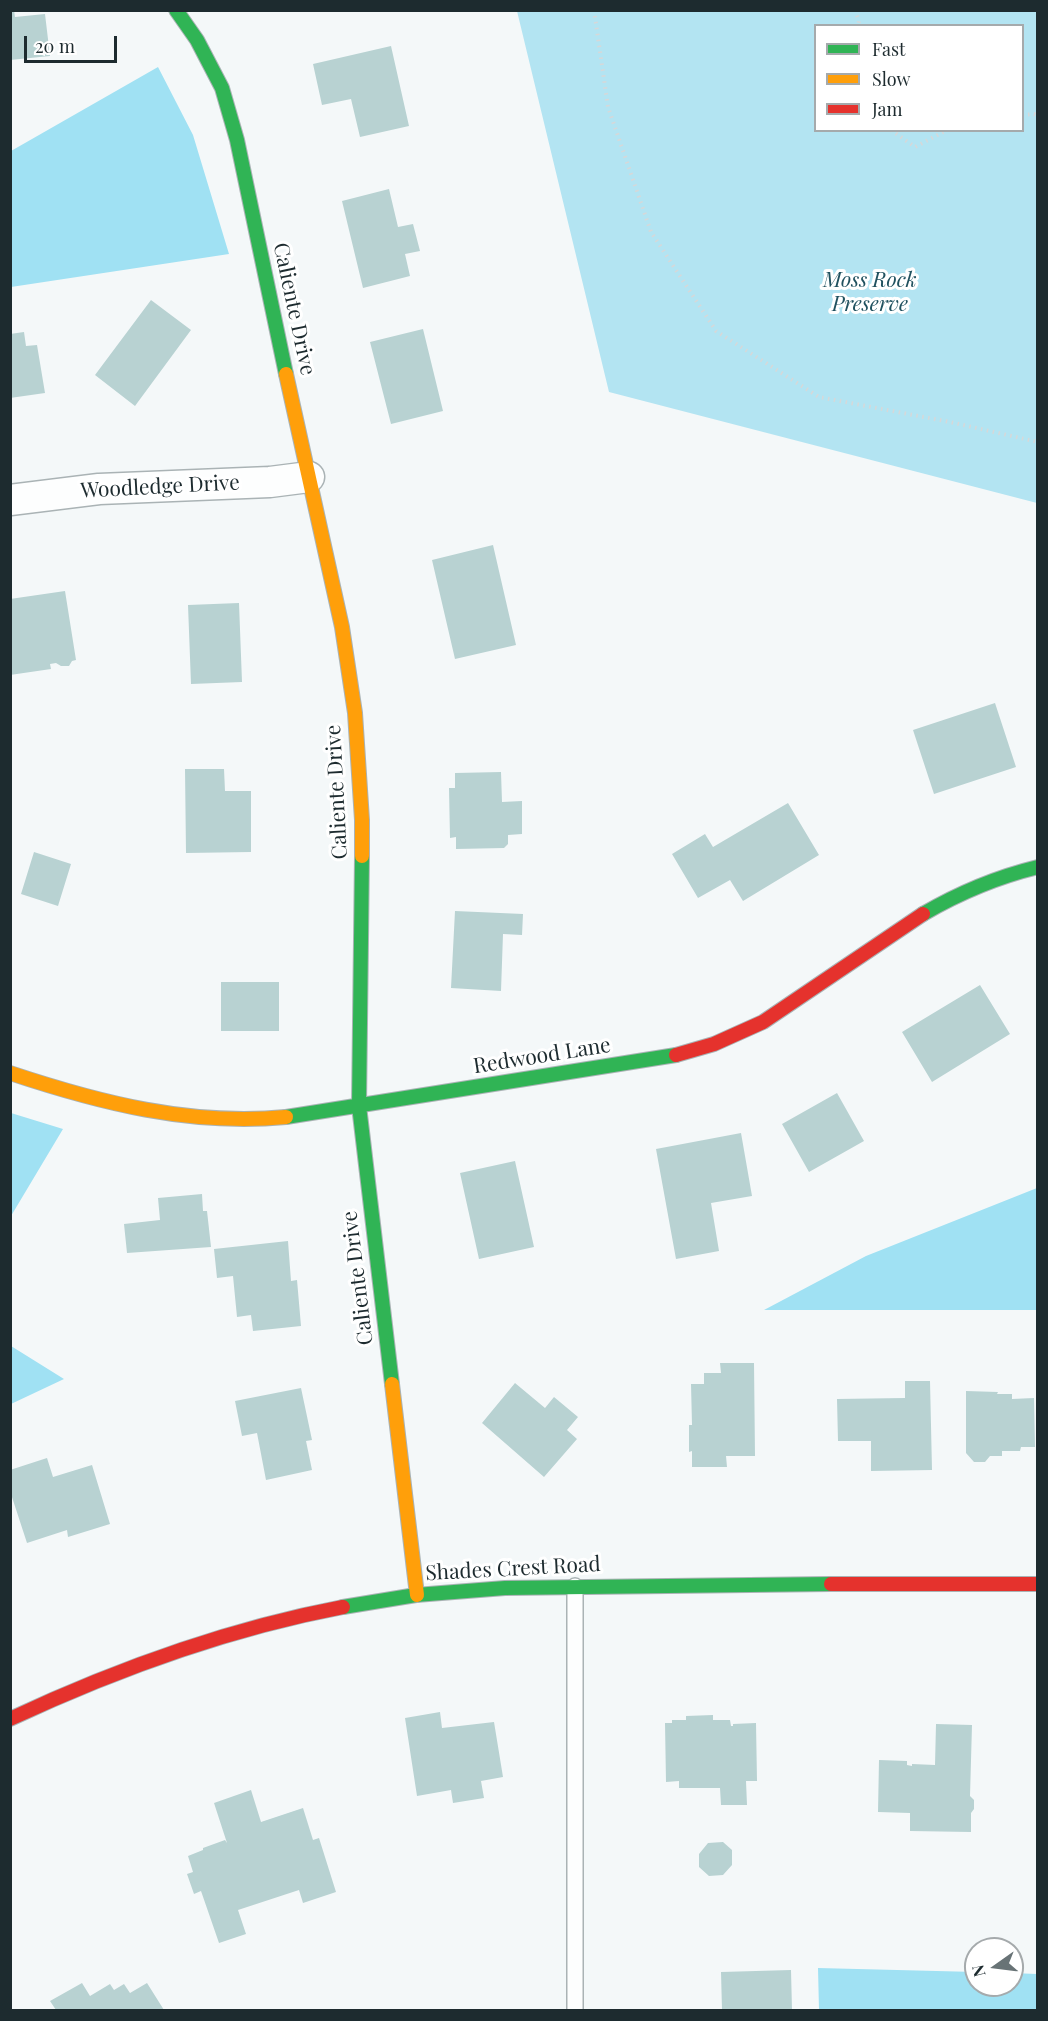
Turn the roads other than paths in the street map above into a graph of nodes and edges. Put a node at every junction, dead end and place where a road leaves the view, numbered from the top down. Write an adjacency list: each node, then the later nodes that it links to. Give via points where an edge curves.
1 (176, 10): 2 (street, Caliente Drive, via 222,88 237,140)
2 (309, 477): 3 (street, Woodledge Drive, via 99,489); 6 (street, Caliente Drive, via 342,627 355,713 362,820)
3 (10, 500)
4 (1038, 867): 6 (street, Redwood Lane, via 989,880 946,900 754,1027 706,1047 655,1060)
5 (10, 1073): 6 (street, Redwood Lane, via 95,1101 171,1116 220,1120 272,1118)
6 (359, 1106): 9 (street, Caliente Drive)
7 (1038, 1584): 8 (street, Shades Crest Road)
8 (574, 1586): 9 (street, Shades Crest Road); 11 (lane)
9 (417, 1595): 10 (street, Shades Crest Road, via 230,1632 72,1689)
10 (10, 1719)
11 (575, 2010)

